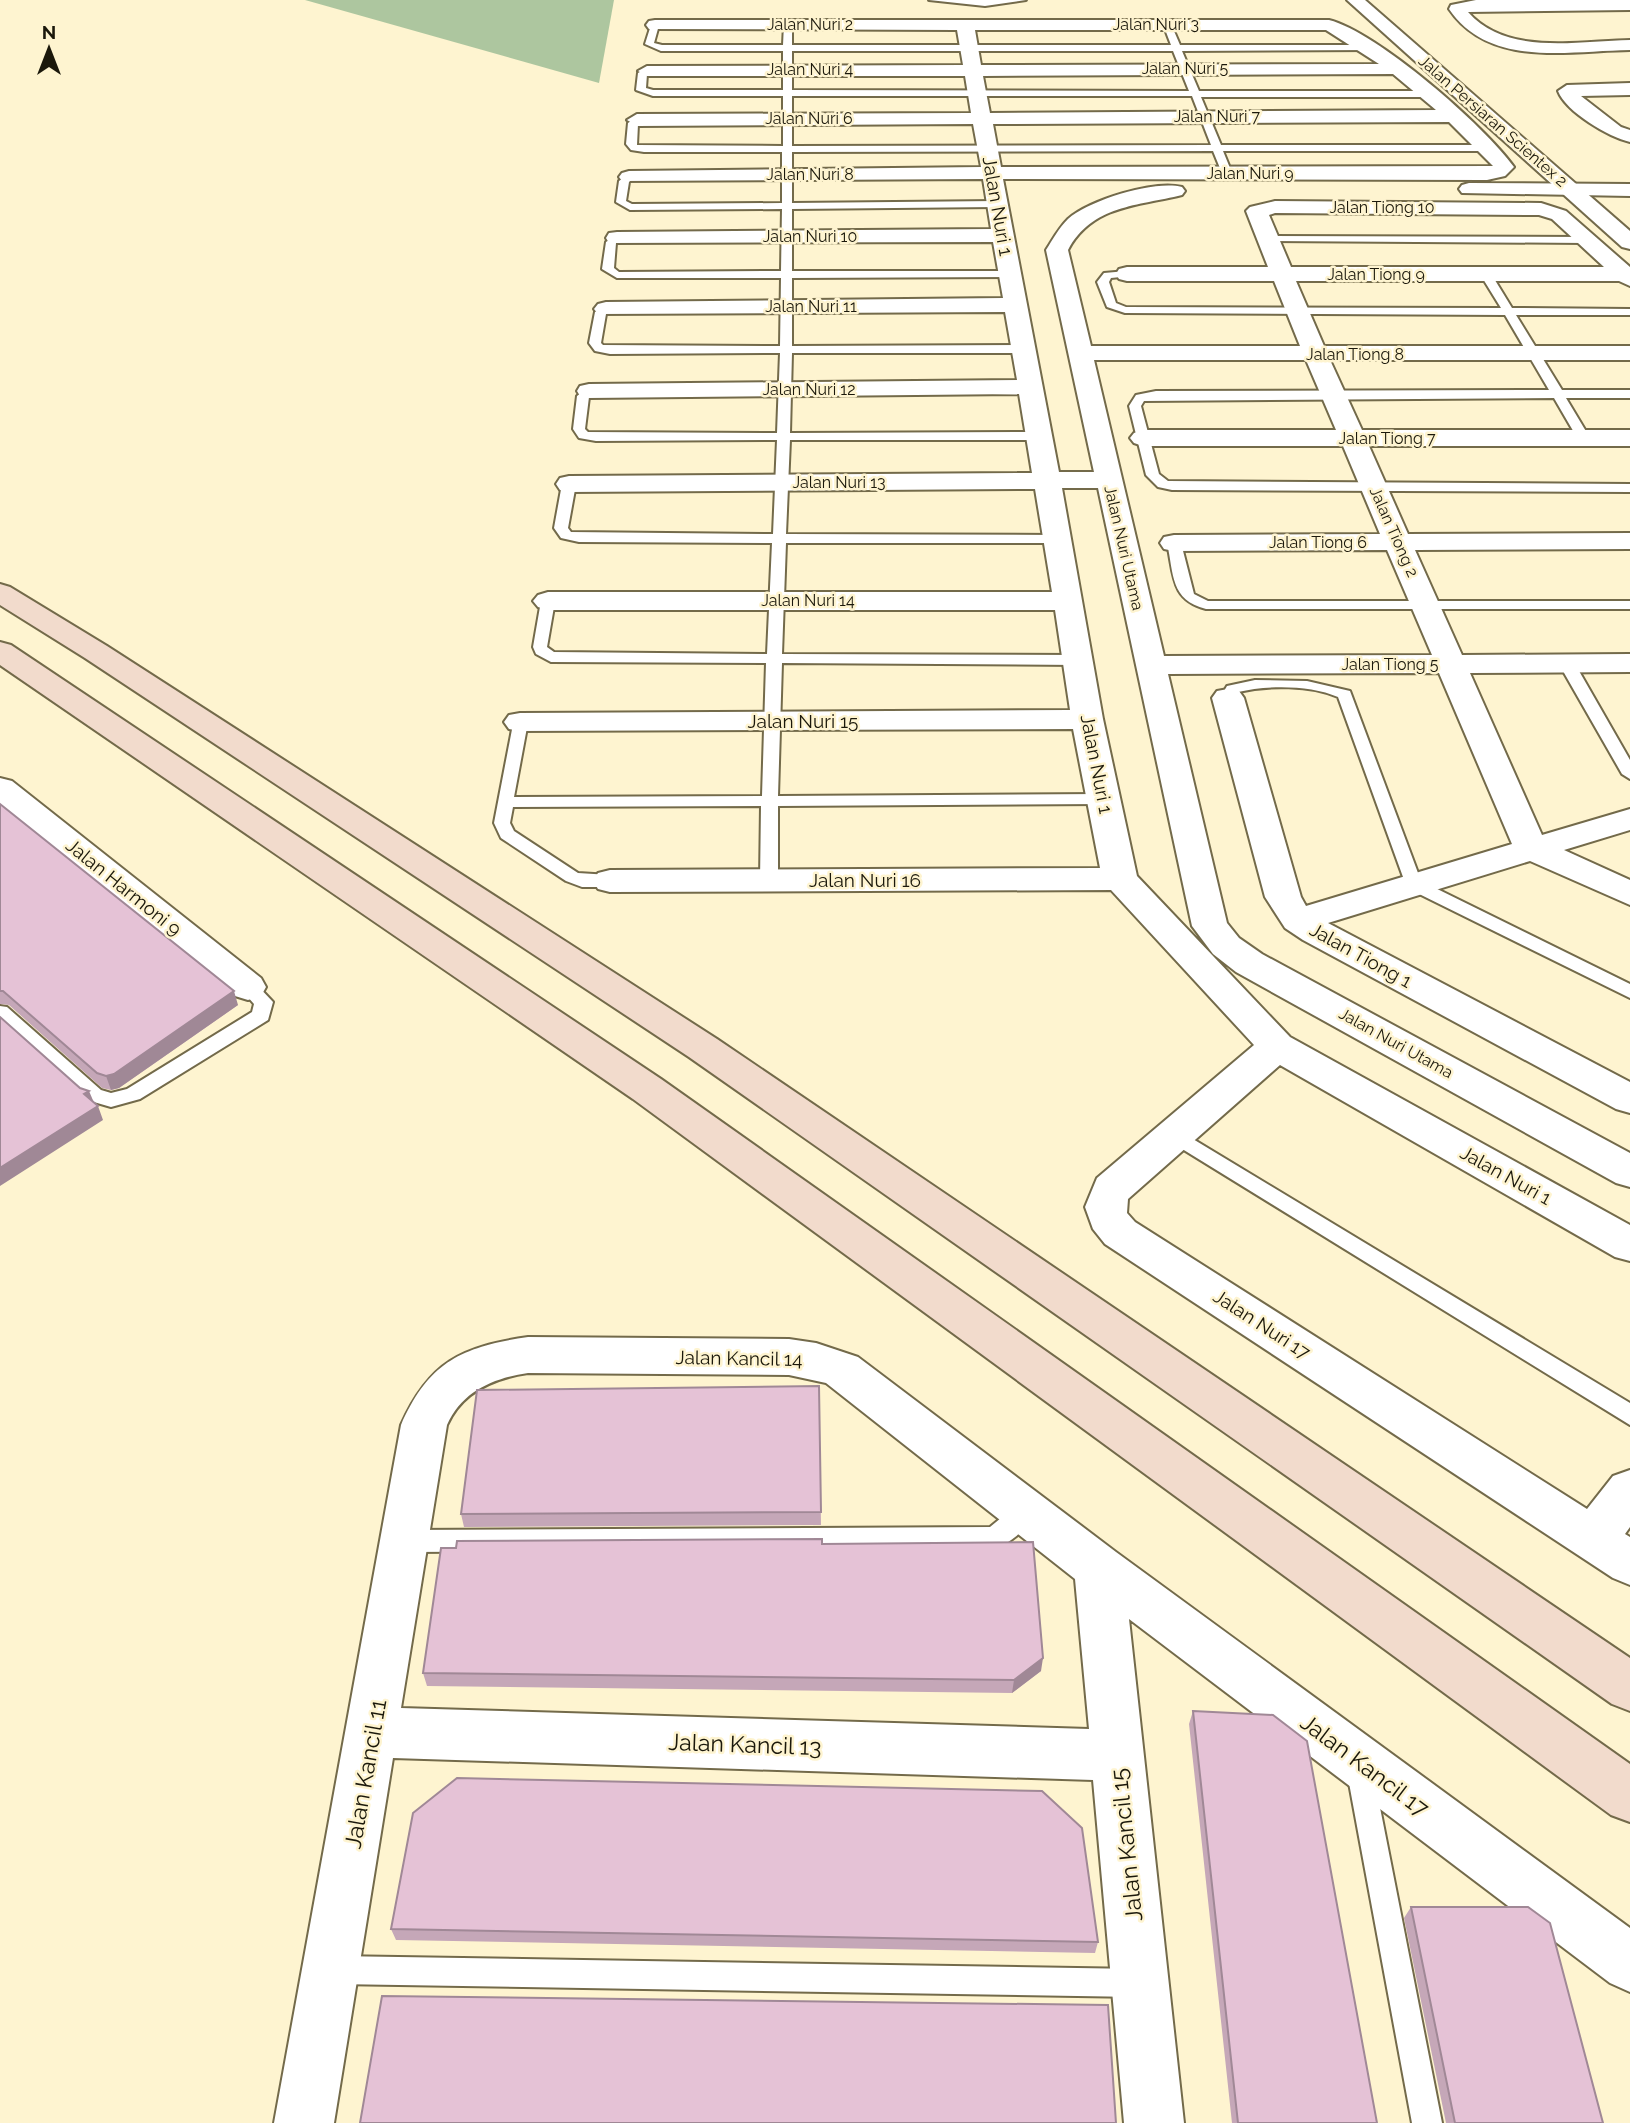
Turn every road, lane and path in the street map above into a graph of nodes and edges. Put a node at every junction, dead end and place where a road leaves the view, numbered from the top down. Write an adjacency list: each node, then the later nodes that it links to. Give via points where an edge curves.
1 (933, 0): 2 (lane, via 985,4)
2 (1022, 0)
3 (1355, 0): 35 (street, Jalan Persiaran Scientex 2)
4 (1381, 0): 22 (street, Jalan Persiaran Scientex 2)
5 (1630, 5): 9 (street, via 1457,9 1486,37 1511,44)
6 (655, 24): 7 (street, Jalan Nuri 2); 10 (lane, via 649,44 656,48)
7 (788, 24): 10 (lane); 16 (street, Jalan Nuri 2)
8 (1167, 24): 11 (lane); 12 (street, Jalan Nuri 3, via 1320,24 1346,30); 16 (street, Jalan Nuri 3)
9 (1630, 45)
10 (788, 48): 14 (lane); 16 (lane)
11 (1176, 48): 12 (lane); 13 (lane); 16 (lane)
12 (1369, 48): 15 (street)
13 (1185, 68): 15 (street, Jalan Nuri 5); 16 (street, Jalan Nuri 5); 20 (lane)
14 (788, 69): 16 (street, Jalan Nuri 4); 17 (street, Jalan Nuri 4); 19 (lane)
15 (1397, 69): 21 (street)
16 (973, 70): 19 (lane); 20 (lane); 23 (street, Jalan Nuri 7); 25 (street, Jalan Nuri 6); 31 (street, Jalan Nuri 1)
17 (647, 71): 19 (lane, via 641,88 648,93)
18 (1630, 89): 27 (street, via 1567,91 1614,131)
19 (788, 93): 25 (lane)
20 (1195, 94): 21 (lane); 23 (lane)
21 (1428, 94): 24 (street)
22 (1500, 103)
23 (1203, 116): 24 (street, Jalan Nuri 7); 30 (lane)
24 (1453, 116): 28 (street)
25 (787, 118): 26 (street, Jalan Nuri 6); 29 (lane)
26 (637, 120): 29 (lane, via 632,123 631,144 639,149)
27 (1628, 136)
28 (1487, 148): 30 (lane); 34 (street, Jalan Nuri 9, via 1503,165 1502,170)
29 (787, 149): 31 (lane); 32 (lane)
30 (1217, 149): 31 (lane); 34 (lane)
31 (990, 161): 32 (street, Jalan Nuri 8); 34 (street, Jalan Nuri 9); 38 (street, Jalan Nuri 1)
32 (787, 174): 33 (street, Jalan Nuri 8); 39 (lane)
33 (629, 177): 39 (lane, via 624,181 621,202 630,207)
34 (1229, 181): 35 (street, Jalan Nuri Utama); 61 (street, Jalan Nuri Utama, via 1117,202 1084,217 1063,234 1057,250)
35 (1579, 181): 36 (street, Jalan Nuri Utama); 46 (street, Jalan Persiaran Scientex 2)
36 (1606, 190): 37 (street, Jalan Nuri Utama); 40 (street)
37 (1630, 190)
38 (997, 204): 39 (lane); 42 (street, Jalan Nuri 1)
39 (787, 206): 43 (lane)
40 (1630, 211)
41 (1262, 227): 45 (lane); 45 (street, Jalan Tiong 10, via 1261,209 1275,206 1541,209 1555,212); 49 (street, Jalan Tiong 2)
42 (1003, 235): 43 (street, Jalan Nuri 10); 47 (street, Jalan Nuri 1)
43 (786, 237): 44 (street, Jalan Nuri 10); 51 (lane)
44 (617, 238): 51 (lane, via 611,242 608,269 617,275)
45 (1586, 240): 52 (street, Jalan Tiong 10)
46 (1630, 242)
47 (1010, 274): 51 (lane); 53 (street, Jalan Nuri 1)
48 (1127, 274): 49 (street, Jalan Tiong 9); 56 (lane, via 1108,275 1103,282 1108,301 1125,310)
49 (1283, 274): 50 (street, Jalan Tiong 9); 56 (street, Jalan Tiong 2)
50 (1486, 274): 52 (street, Jalan Tiong 9); 57 (lane)
51 (786, 275): 54 (lane)
52 (1627, 276)
53 (1015, 305): 54 (street, Jalan Nuri 11); 59 (street, Jalan Nuri 1)
54 (786, 307): 55 (street, Jalan Nuri 11); 60 (lane)
55 (606, 309): 60 (lane, via 601,312 595,343 604,350)
56 (1297, 311): 57 (lane); 63 (street, Jalan Tiong 2)
57 (1508, 312): 58 (lane); 64 (lane)
58 (1630, 312)
59 (1023, 349): 60 (lane); 65 (street, Jalan Nuri 1)
60 (785, 352): 66 (lane)
61 (1081, 353): 63 (street, Jalan Tiong 8); 77 (street, Jalan Nuri Utama)
62 (1630, 353): 64 (street, Jalan Tiong 8)
63 (1316, 354): 64 (street, Jalan Tiong 8); 68 (street, Jalan Tiong 2)
64 (1533, 354): 70 (lane)
65 (1030, 387): 66 (street, Jalan Nuri 12); 71 (street, Jalan Nuri 1)
66 (785, 389): 67 (street, Jalan Nuri 12); 72 (lane)
67 (589, 391): 72 (lane, via 583,396 579,429 589,437)
68 (1334, 394): 70 (lane); 73 (lane, via 1147,396 1135,406); 74 (street, Jalan Tiong 2)
69 (1630, 394): 70 (lane)
70 (1557, 395): 75 (lane)
71 (1039, 436): 72 (lane); 78 (street, Jalan Nuri 1)
72 (783, 437): 79 (lane)
73 (1143, 438): 74 (street, Jalan Tiong 7); 81 (lane, via 1153,475 1172,486)
74 (1353, 438): 75 (street, Jalan Tiong 7); 81 (street, Jalan Tiong 2)
75 (1584, 438): 76 (street, Jalan Tiong 7)
76 (1630, 438)
77 (1109, 480): 78 (street, Jalan Nuri 13); 100 (street, Jalan Nuri Utama)
78 (1047, 481): 79 (street, Jalan Nuri 13); 84 (street, Jalan Nuri 1)
79 (781, 482): 80 (street, Jalan Nuri 13); 83 (lane)
80 (569, 484): 83 (lane, via 561,528 572,537)
81 (1375, 488): 82 (lane); 86 (street, Jalan Tiong 2)
82 (1630, 488)
83 (779, 538): 84 (lane); 89 (lane)
84 (1057, 539): 91 (street, Jalan Nuri 1)
85 (1630, 541): 86 (street, Jalan Tiong 6)
86 (1399, 542): 87 (street, Jalan Tiong 6); 93 (street, Jalan Tiong 2)
87 (1174, 543): 93 (lane, via 1185,591 1206,606)
88 (0, 593): 133 (main road, via 703,1048)
89 (777, 600): 90 (street, Jalan Nuri 14); 91 (street, Jalan Nuri 14); 95 (lane)
90 (548, 601): 95 (lane, via 540,647 551,657)
91 (1068, 601): 96 (street, Jalan Nuri 1)
92 (1630, 605): 93 (lane)
93 (1426, 606): 99 (street, Jalan Tiong 2)
94 (0, 651): 137 (main road, via 647,1089)
95 (775, 659): 96 (lane); 103 (lane)
96 (1079, 660): 102 (street, Jalan Nuri 1)
97 (1567, 663): 98 (street, Jalan Tiong 5); 99 (street, Jalan Tiong 5); 105 (lane)
98 (1630, 663)
99 (1450, 664): 100 (street, Jalan Tiong 5); 111 (street, Jalan Tiong 2)
100 (1151, 665): 124 (street, Jalan Nuri Utama, via 1206,916 1226,946 1249,963)
101 (1228, 698): 115 (lane, via 1232,690 1247,686 1332,687 1345,694); 117 (street, Jalan Tiong 1, via 1283,897)
102 (1087, 719): 103 (street, Jalan Nuri 15); 107 (street, Jalan Nuri 1)
103 (770, 721): 104 (street, Jalan Nuri 15); 108 (lane)
104 (520, 722): 109 (lane)
105 (1630, 774)
106 (0, 788): 118 (street, Jalan Harmoni 9)
107 (1103, 799): 108 (lane); 112 (street, Jalan Nuri 1)
108 (769, 801): 109 (lane); 114 (lane)
109 (505, 802): 113 (lane, via 502,827 507,834 572,877)
110 (1630, 819): 111 (street)
111 (1531, 848): 115 (street); 116 (street)
112 (1120, 879): 114 (street, Jalan Nuri 16); 121 (street, Jalan Nuri 1)
113 (610, 881): 114 (street, Jalan Nuri 16)
114 (769, 881)
115 (1413, 884): 117 (street); 119 (lane)
116 (1630, 894)
117 (1298, 920): 122 (street, Jalan Tiong 1)
118 (248, 987): 120 (lane, via 264,1002 261,1016 133,1094 111,1100 94,1095)
119 (1630, 992)
120 (0, 1012)
121 (1277, 1046): 123 (street, Jalan Nuri 17); 125 (street, Jalan Nuri 1)
122 (1630, 1099)
123 (1173, 1134): 126 (lane); 131 (street, Jalan Nuri 17, via 1105,1200 1104,1211 1120,1233)
124 (1630, 1172)
125 (1630, 1245)
126 (1630, 1415)
127 (424, 1425): 129 (street, Jalan Kancil 14, via 447,1386 471,1369 499,1358 803,1358 830,1364 852,1377); 130 (street, Jalan Kancil 11)
128 (1630, 1490): 131 (street)
129 (1026, 1511): 130 (lane, via 995,1538); 132 (street, Jalan Kancil 14)
130 (405, 1541): 134 (street, Jalan Kancil 11)
131 (1612, 1550)
132 (1099, 1568): 135 (street, Jalan Kancil 15); 136 (street, Jalan Kancil 17)
133 (1630, 1687)
134 (372, 1732): 135 (street, Jalan Kancil 13); 139 (street, Jalan Kancil 11)
135 (1117, 1755): 140 (street, Jalan Kancil 15)
136 (1358, 1760): 138 (street, Jalan Kancil 17); 143 (lane)
137 (1630, 1796)
138 (1630, 1963)
139 (331, 1969): 140 (lane); 141 (street, Jalan Kancil 11)
140 (1140, 1983): 142 (street, Jalan Kancil 15)
141 (304, 2123)
142 (1154, 2123)
143 (1427, 2123)

